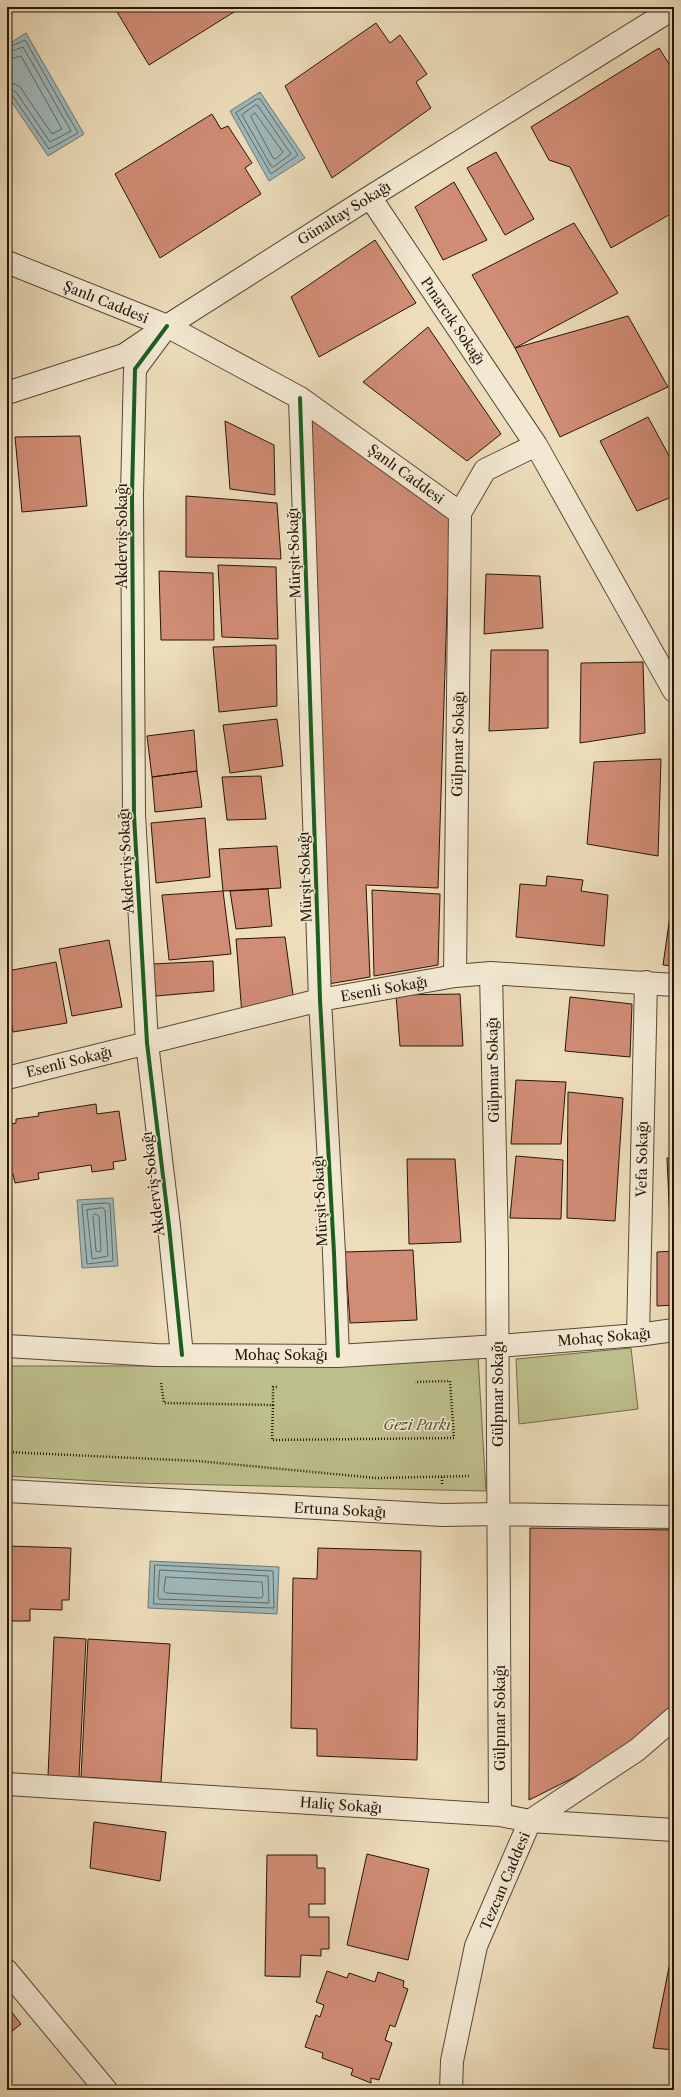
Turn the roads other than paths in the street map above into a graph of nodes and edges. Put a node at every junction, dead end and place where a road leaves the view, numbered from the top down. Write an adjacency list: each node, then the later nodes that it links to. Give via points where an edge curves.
1 (671, 11): 2 (street, Günaltay Sokağı)
2 (370, 197): 4 (street, Günaltay Sokağı); 7 (street, Pınarcık Sokağı)
3 (7, 262): 4 (street, Şanlı Caddesi)
4 (166, 326): 5 (street, Günaltay Sokağı, via 124,356); 6 (street, Şanlı Caddesi); 15 (street, Akderviş Sokağı, via 135,369 134,396 134,815)
5 (7, 393)
6 (300, 398): 8 (street, Şanlı Caddesi); 14 (street, Mürşit Sokağı)
7 (536, 445): 8 (street, Şanlı Caddesi, via 485,470); 9 (street)
8 (460, 513): 11 (street, Gülpınar Sokağı)
9 (674, 691)
10 (491, 973): 11 (street, Esenli Sokağı); 12 (street, Esenli Sokağı); 20 (street, Gülpınar Sokağı)
11 (455, 976): 14 (street, Esenli Sokağı)
12 (646, 982): 13 (street, Esenli Sokağı); 18 (street, Vefa Sokağı)
13 (674, 985)
14 (320, 1000): 15 (street, Esenli Sokağı); 22 (street, Mürşit Sokağı)
15 (148, 1043): 16 (street, Esenli Sokağı); 21 (street, Akderviş Sokağı)
16 (7, 1078)
17 (674, 1330): 18 (street, Mohaç Sokağı)
18 (638, 1335): 20 (street, Mohaç Sokağı)
19 (7, 1346): 21 (street, Mohaç Sokağı)
20 (498, 1346): 22 (street, Mohaç Sokağı); 24 (street, Gülpınar Sokağı)
21 (182, 1355): 22 (street, Mohaç Sokağı)
22 (338, 1356)
23 (7, 1491): 24 (street, Ertuna Sokağı, via 443,1515)
24 (498, 1514): 25 (street, Ertuna Sokağı); 28 (street, Gülpınar Sokağı)
25 (674, 1517)
26 (674, 1718): 29 (street, Tezcan Caddesi, via 638,1750)
27 (7, 1784): 28 (street, Haliç Sokağı)
28 (500, 1815): 29 (street, Haliç Sokağı)
29 (530, 1821): 30 (street, Haliç Sokağı); 33 (street, Tezcan Caddesi, via 476,1946 452,2061)
30 (674, 1830)
31 (7, 1971): 32 (street)
32 (106, 2090)
33 (451, 2090)

